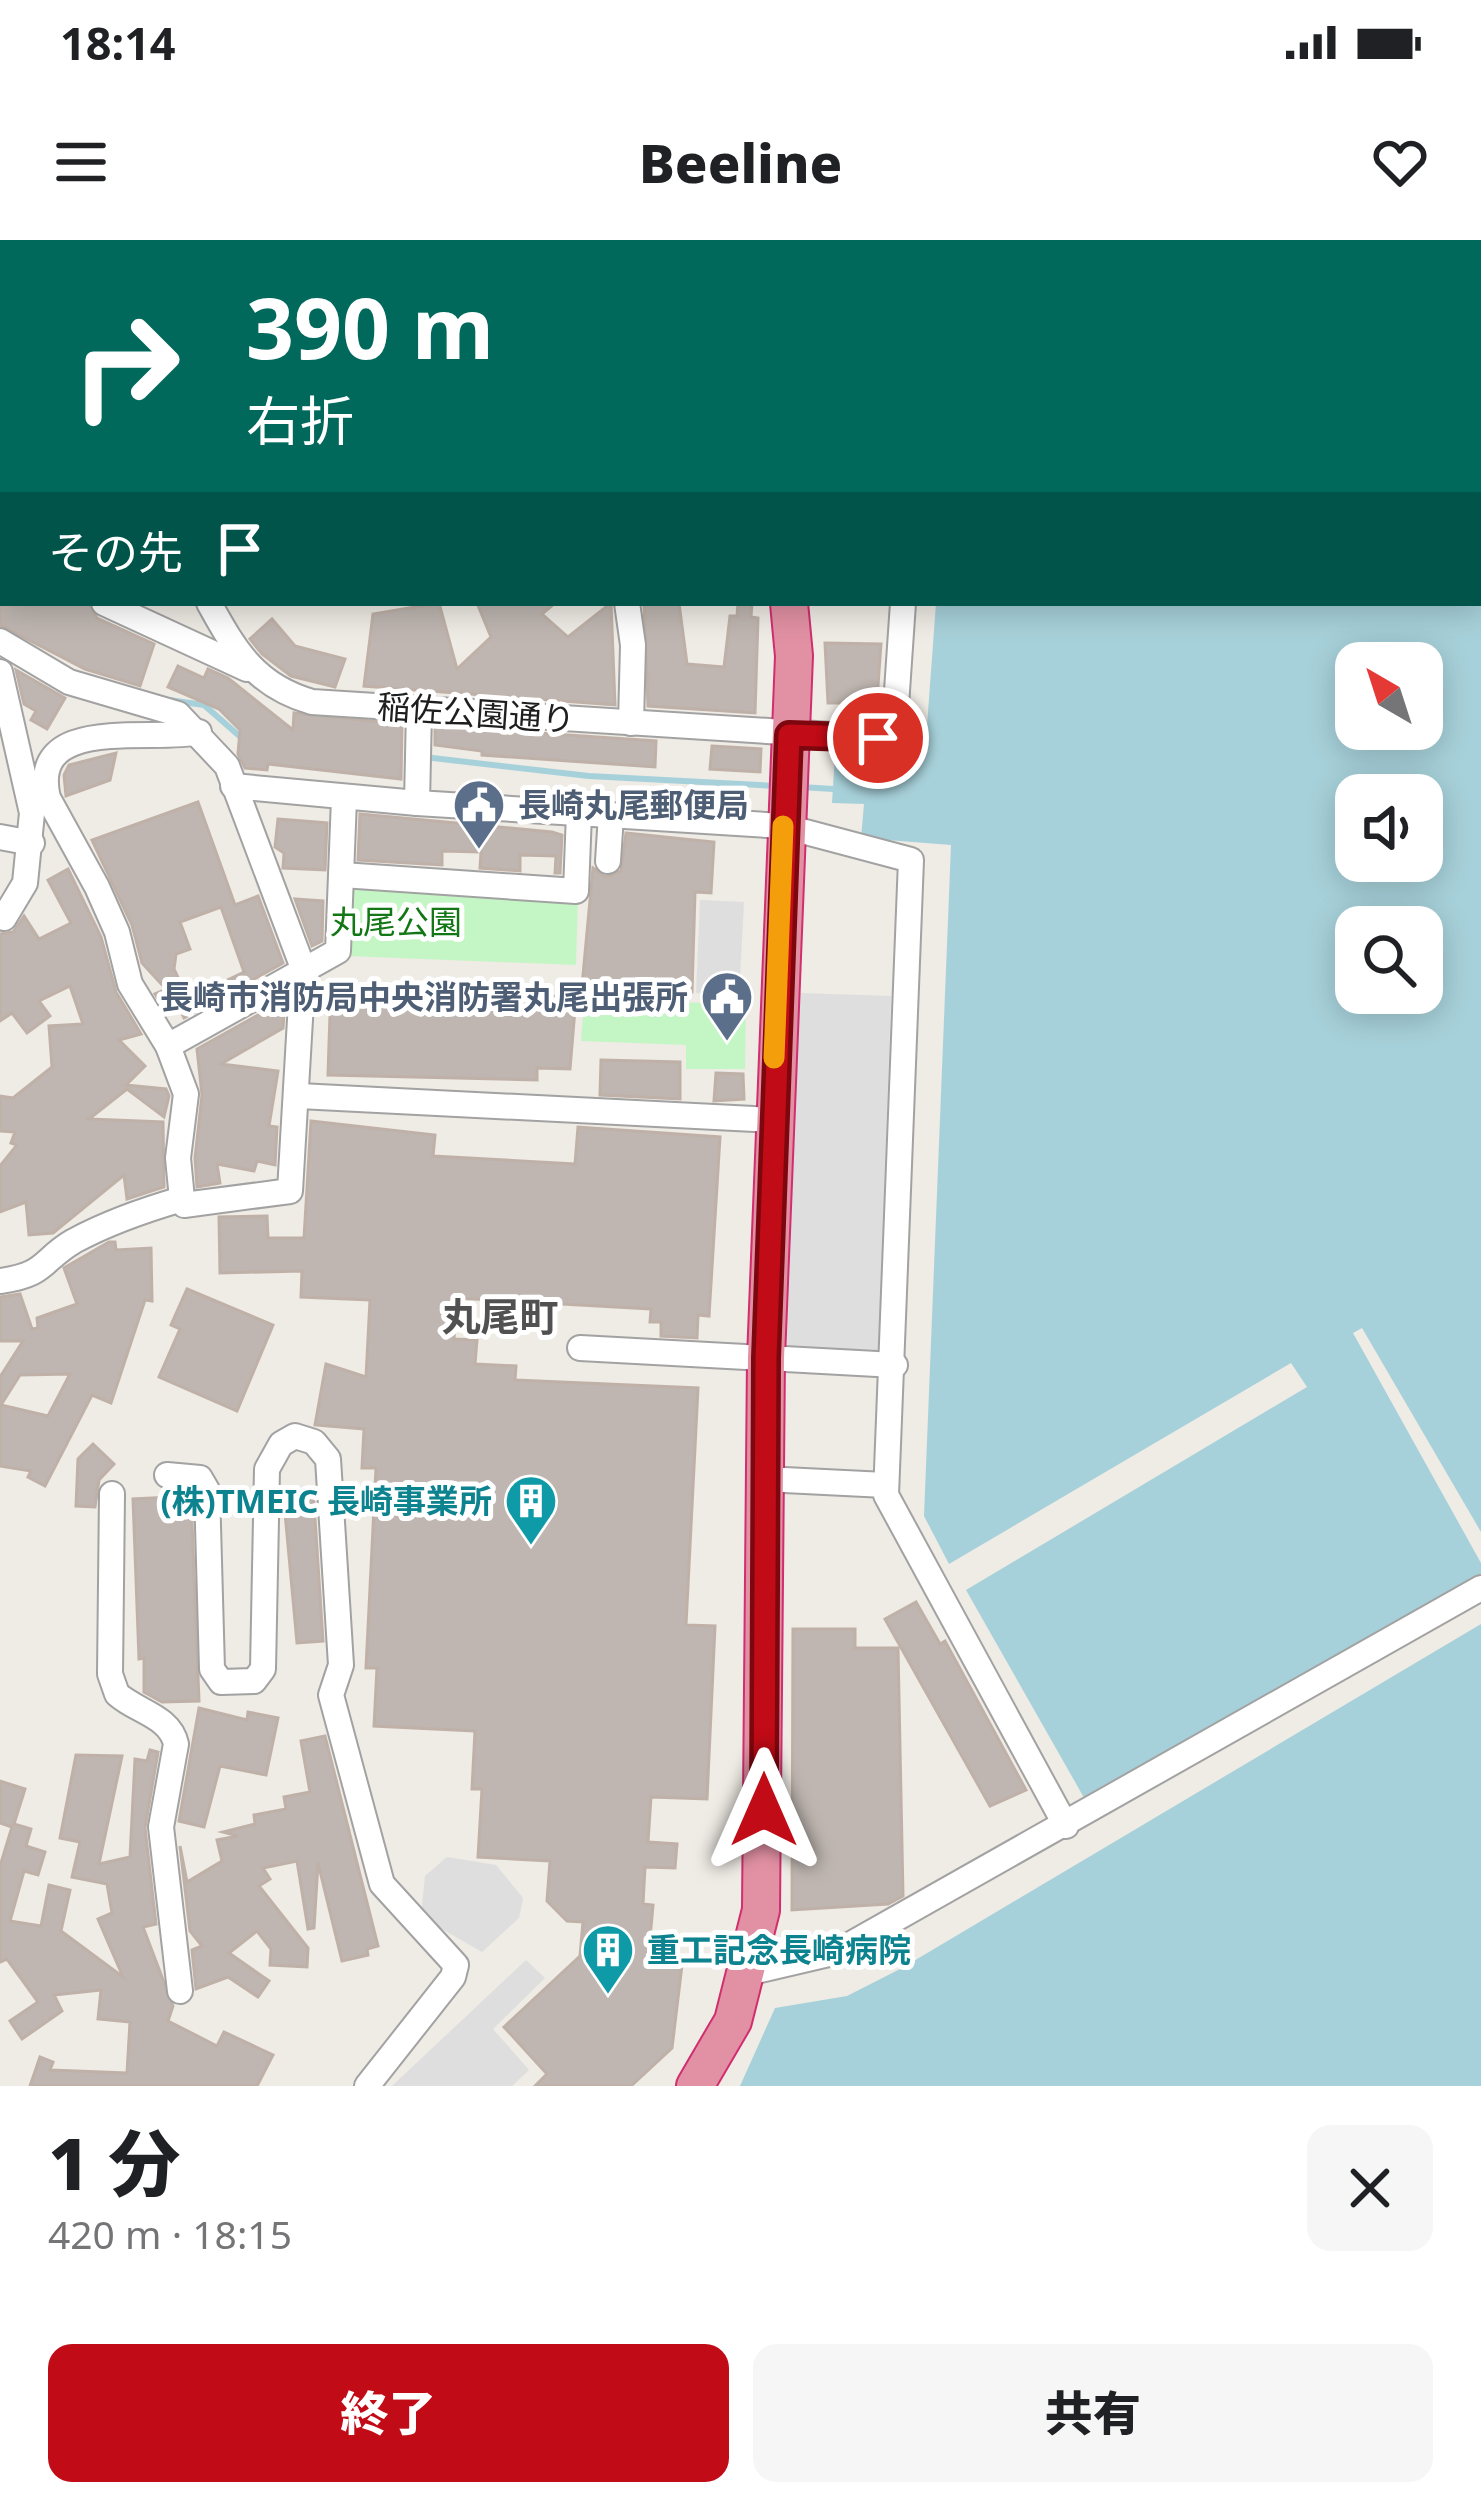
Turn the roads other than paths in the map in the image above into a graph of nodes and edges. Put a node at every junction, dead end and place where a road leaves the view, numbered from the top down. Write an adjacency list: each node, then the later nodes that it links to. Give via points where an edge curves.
1 (111, 606): 7 (street)
2 (211, 606): 7 (street, 稲佐公園通り)
3 (628, 606): 10 (street)
4 (789, 606): 12 (highway)
5 (903, 606): 12 (street, 稲佐公園通り, via 889,734)
6 (0, 641): 11 (street, via 69,682 178,714)
7 (248, 669): 9 (street, 稲佐公園通り, via 312,702)
8 (0, 672): 20 (street)
9 (419, 710): 10 (street, 稲佐公園通り); 14 (street)
10 (631, 723): 12 (street, 稲佐公園通り)
11 (199, 731): 13 (street); 25 (street, via 115,731 66,747 44,776 117,932 130,985)
12 (788, 744): 18 (highway)
13 (233, 786): 15 (street); 24 (street)
14 (417, 793): 15 (street); 16 (street)
15 (344, 799): 22 (street)
16 (579, 813): 17 (street); 22 (street, via 576,891)
17 (611, 815): 18 (street); 21 (street)
18 (783, 817): 27 (highway); 32 (street, via 910,860)
19 (0, 837): 20 (street)
20 (32, 843): 23 (street, via 25,883)
21 (608, 861)
22 (342, 875): 24 (street, via 338,951)
23 (4, 918)
24 (304, 968): 25 (street); 26 (street)
25 (168, 1046): 28 (street, via 186,1094)
26 (298, 1096): 27 (street); 28 (street, via 290,1191 184,1205)
27 (772, 1120): 31 (highway)
28 (182, 1198): 29 (street, via 67,1245 43,1271)
29 (0, 1280)
30 (580, 1348): 31 (street)
31 (766, 1358): 32 (street); 34 (highway)
32 (895, 1365): 35 (street)
33 (167, 1475): 41 (street, via 200,1478 208,1490 212,1670 221,1682 254,1681 263,1669 267,1468 295,1436 328,1459 341,1665 331,1696 382,1883 456,1965)
34 (764, 1480): 35 (street); 39 (highway, via 764,1858)
35 (885, 1486): 38 (street)
36 (112, 1494): 40 (street, via 110,1674 117,1694 173,1730 176,1744 161,1827)
37 (1481, 1588): 38 (street)
38 (1066, 1826): 39 (street, via 837,1952)
39 (748, 1972): 42 (highway, via 733,2021)
40 (180, 1990)
41 (367, 2086)
42 (695, 2086)

